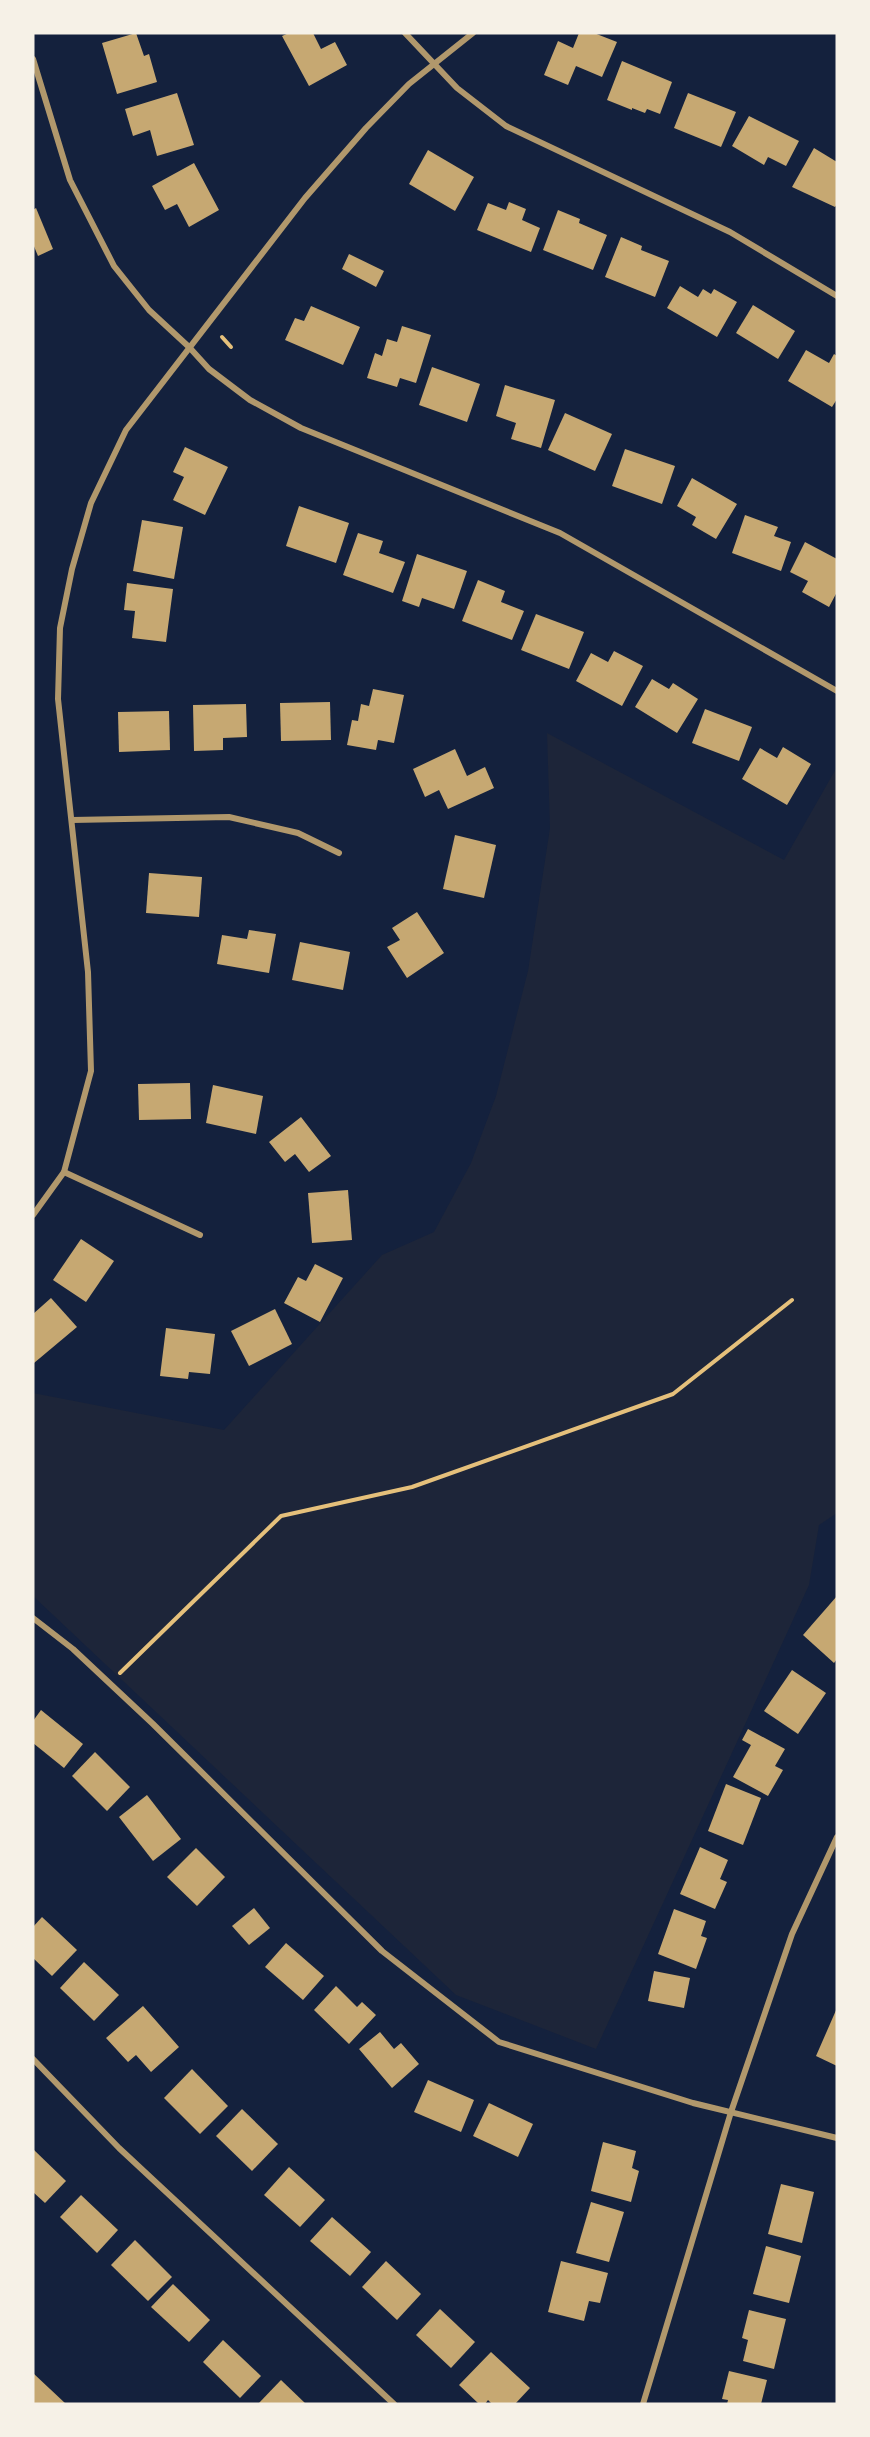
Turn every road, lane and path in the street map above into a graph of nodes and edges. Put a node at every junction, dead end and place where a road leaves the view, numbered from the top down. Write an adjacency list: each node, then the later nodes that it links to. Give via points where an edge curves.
1 (405, 33): 4 (street)
2 (473, 33): 4 (street)
3 (33, 58): 7 (street, via 70,180 114,266 149,310)
4 (433, 63): 5 (street, via 457,88 506,126 730,232); 7 (street, via 366,128 305,198)
5 (837, 296)
6 (222, 337): 8 (path)
7 (189, 347): 9 (street, via 209,369 250,400 301,428 560,533); 10 (street, via 126,430 92,503 72,569 60,628 58,699)
8 (231, 347)
9 (837, 691)
10 (72, 820): 11 (street, via 229,817 298,833); 12 (street, via 88,972 91,1071)
11 (339, 853)
12 (64, 1172): 13 (street); 14 (street)
13 (33, 1215)
14 (200, 1235)
15 (792, 1300): 17 (path, via 673,1394 412,1487 281,1516)
16 (33, 1618): 17 (street)
17 (109, 1683): 20 (street, via 382,1951 499,2042)
18 (837, 1837): 20 (street, via 792,1934)
19 (33, 2060): 22 (street, via 119,2148)
20 (731, 2112): 21 (street); 23 (street)
21 (837, 2138)
22 (394, 2404)
23 (643, 2404)

